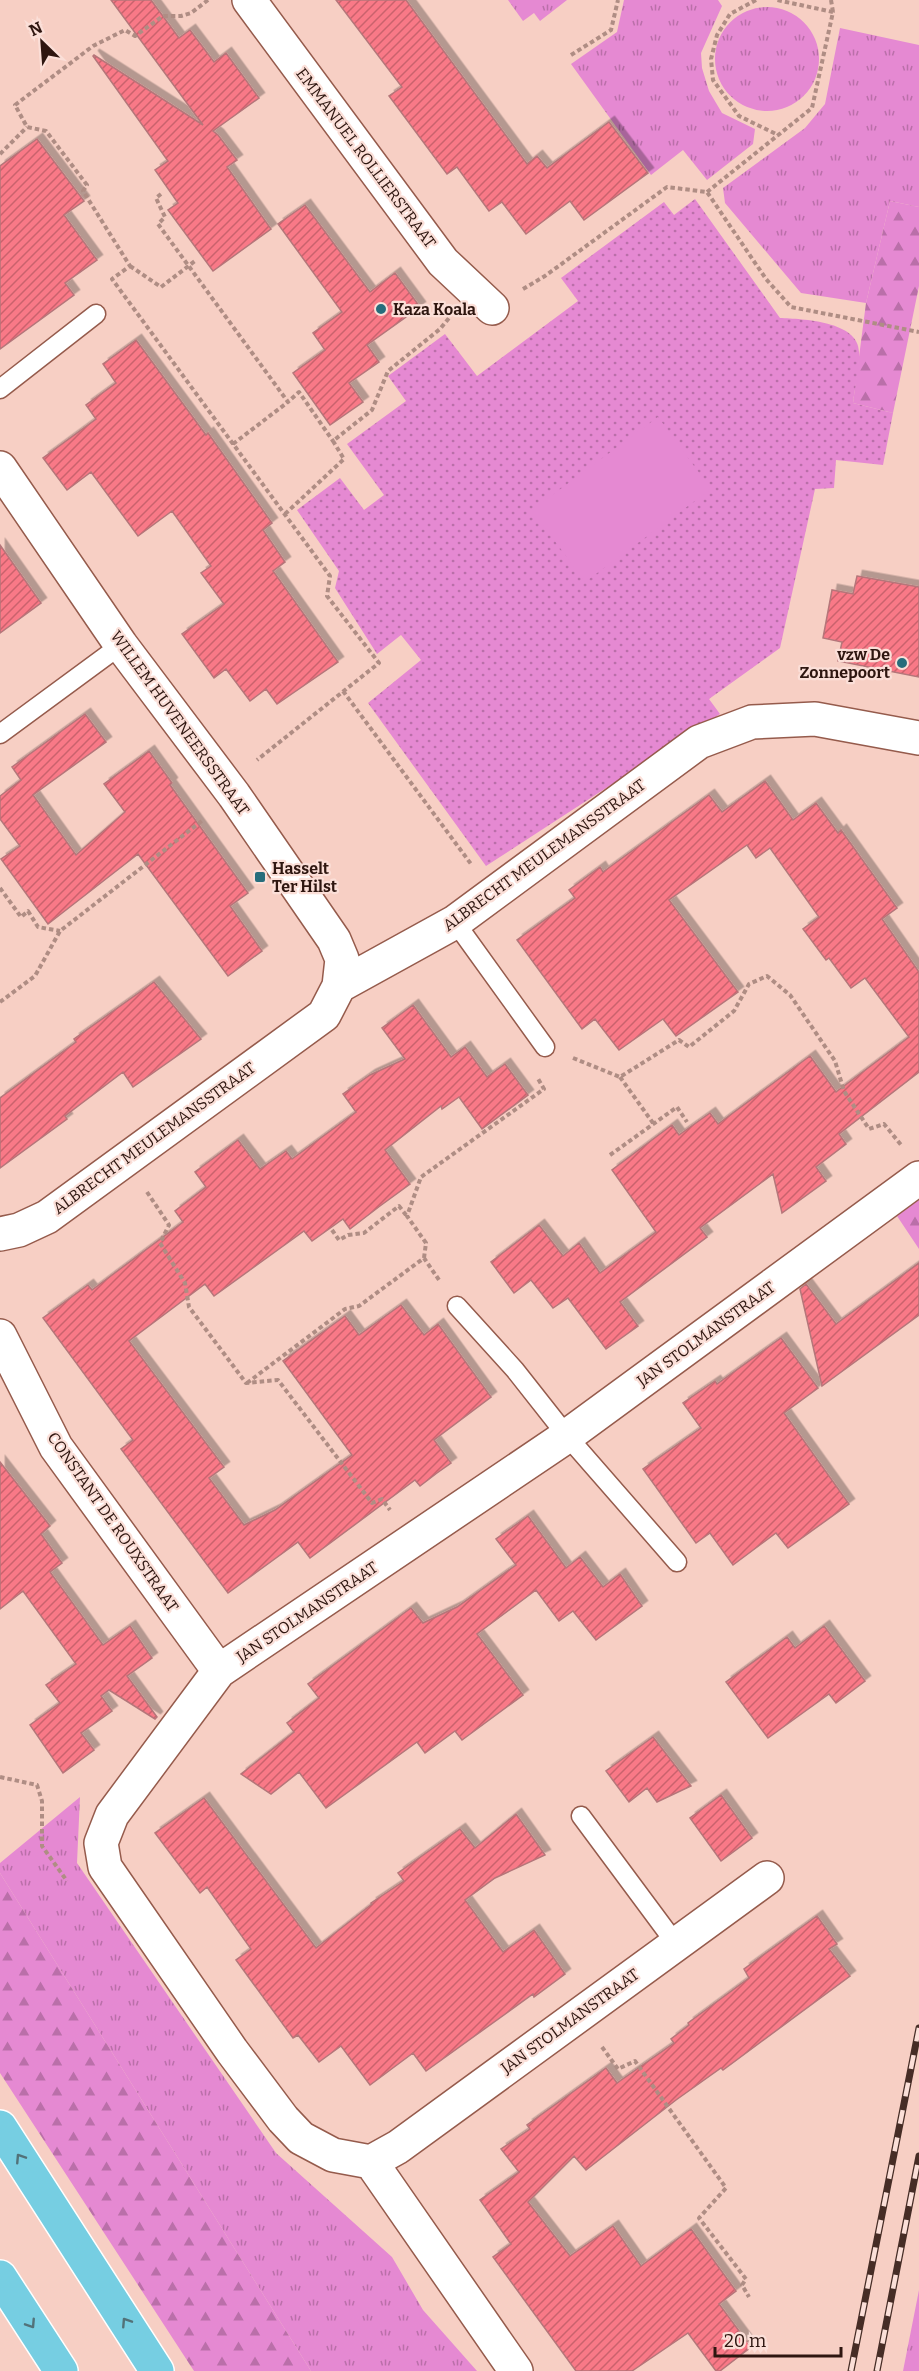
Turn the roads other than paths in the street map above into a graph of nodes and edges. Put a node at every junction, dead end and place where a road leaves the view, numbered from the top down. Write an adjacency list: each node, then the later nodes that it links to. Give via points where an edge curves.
1 (249, 0): 2 (street, EMMANUEL ROLLIERSTRAAT, via 443,262)
2 (482, 300)
3 (96, 314): 4 (lane)
4 (0, 390)
5 (0, 468): 6 (street, WILLEM HUVENEERSSTRAAT)
6 (122, 645): 7 (lane); 10 (street, WILLEM HUVENEERSSTRAAT, via 230,790 334,940 342,959)
7 (0, 734)
8 (919, 738): 9 (street, ALBRECHT MEULEMANSSTRAAT, via 815,719 753,722 699,742)
9 (455, 922): 10 (street, ALBRECHT MEULEMANSSTRAAT); 11 (lane)
10 (339, 986): 13 (street, ALBRECHT MEULEMANSSTRAAT, via 324,1015 47,1217)
11 (545, 1047)
12 (912, 1164): 16 (street, JAN STOLMANSTRAAT)
13 (0, 1234)
14 (457, 1306): 16 (lane, via 516,1370)
15 (0, 1336): 18 (street, CONSTANT DE ROUXSTRAAT, via 56,1447)
16 (567, 1436): 17 (lane); 18 (street, JAN STOLMANSTRAAT)
17 (677, 1562)
18 (219, 1671): 23 (street, JAN STOLMANSTRAAT, via 112,1815 101,1843 105,1867 283,2119 301,2138 333,2155)
19 (581, 1816): 21 (lane)
20 (766, 1878): 21 (street, JAN STOLMANSTRAAT)
21 (676, 1944): 23 (street, JAN STOLMANSTRAAT, via 398,2147)
22 (0, 2127): 26 (highway, one-way to 22)
23 (371, 2162): 27 (street)
24 (0, 2277): 25 (highway, one-way to 25)
25 (61, 2371)
26 (157, 2371)
27 (516, 2371)

